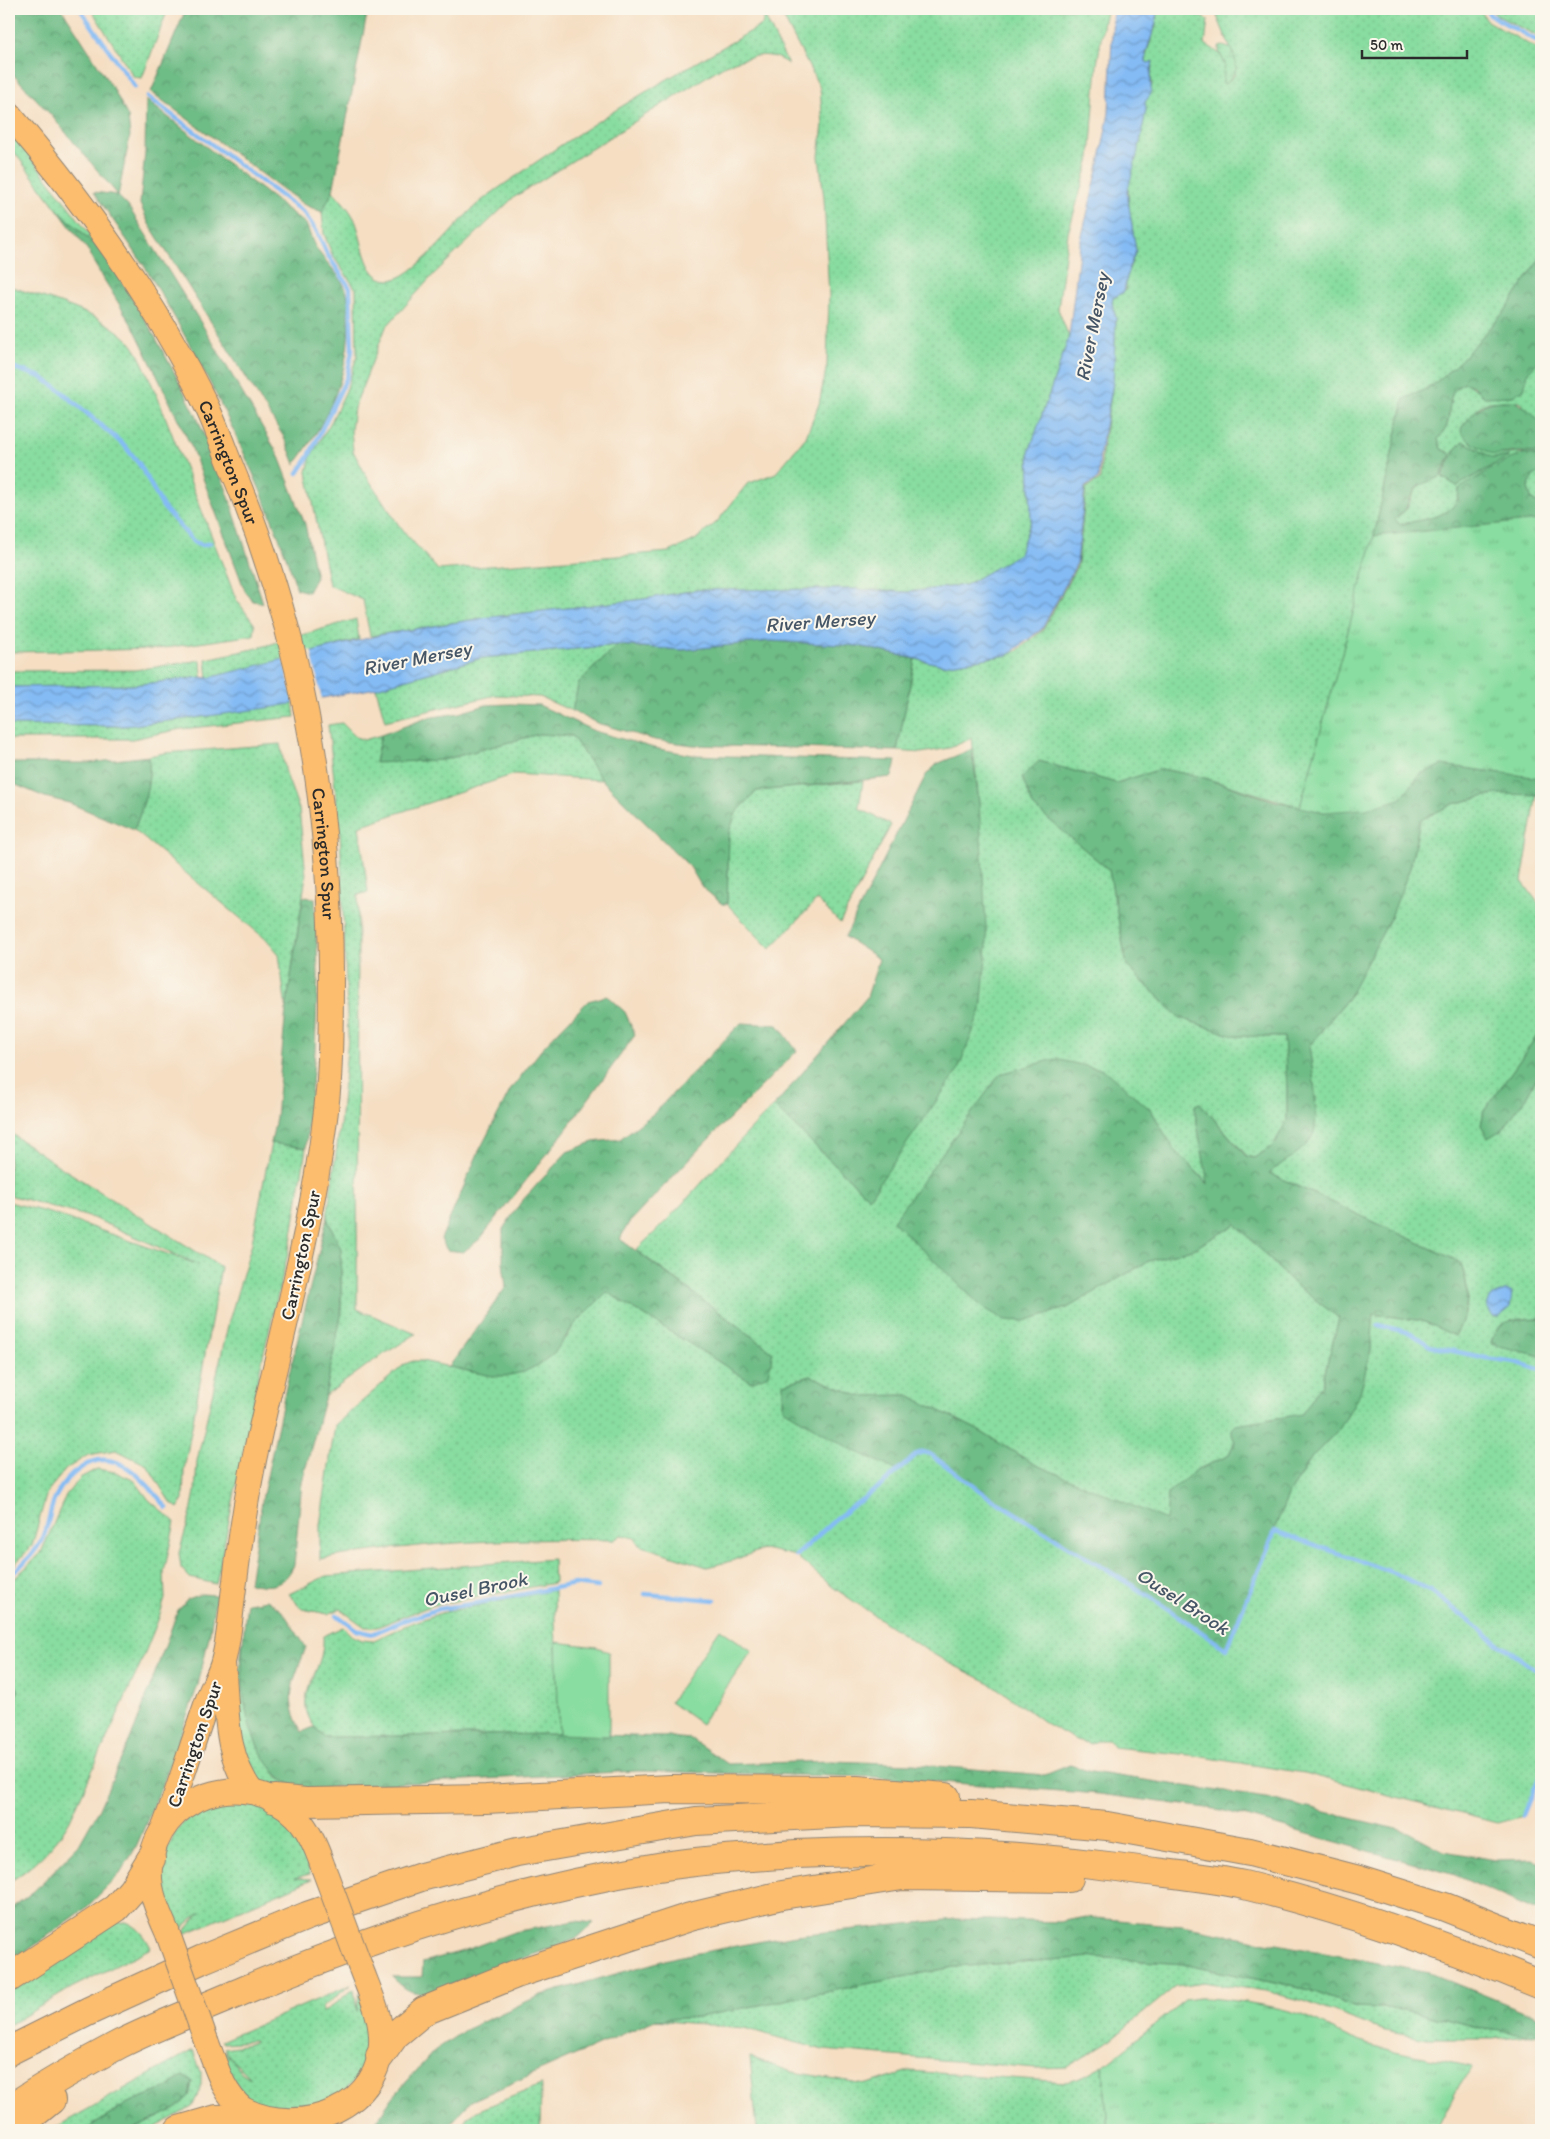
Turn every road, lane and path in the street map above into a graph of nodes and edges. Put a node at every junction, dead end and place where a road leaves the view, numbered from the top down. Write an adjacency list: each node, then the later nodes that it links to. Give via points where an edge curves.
1 (9, 114): 2 (main road, Carrington Spur, via 59,172 112,244 207,408 271,569 299,673 314,752 331,915 329,1080 308,1226 258,1443)
2 (223, 1662): 3 (main road, Carrington Spur, via 226,1724 238,1770); 4 (main road, Carrington Spur)
3 (263, 1795): 4 (main road, via 216,1791 178,1811); 5 (highway, via 306,1802 486,1799 670,1790 857,1790 1037,1804); 14 (main road, bridge, via 298,1817 317,1851 378,2018)
4 (165, 1825): 6 (main road, Carrington Spur)
5 (1108, 1826): 8 (highway, via 1250,1852 1360,1880); 11 (highway, via 971,1814 852,1813 696,1821 588,1839 517,1852 431,1875 307,1916)
6 (151, 1859): 9 (highway, via 132,1890 116,1908); 17 (main road, Carrington Spur, bridge, via 152,1889 206,2043 225,2088 243,2108)
7 (1345, 1913): 10 (highway, via 1428,1939); 12 (highway, via 1240,1884 1070,1861 968,1852 854,1851 754,1856 654,1868 467,1909 318,1959); 14 (highway, via 1220,1892 1096,1878 902,1876 782,1895 690,1917 516,1974 424,2010 395,2035)
8 (1541, 1945)
9 (9, 1978)
10 (1541, 1985)
11 (89, 2010): 13 (highway); 15 (highway)
12 (121, 2044): 16 (highway); 18 (highway)
13 (9, 2051)
14 (380, 2056): 17 (main road, Carrington Spur, via 368,2085 348,2109 337,2116 314,2125 297,2127)
15 (9, 2059)
16 (9, 2109)
17 (259, 2118): 19 (highway, via 217,2119)
18 (14, 2130)
19 (178, 2130)

